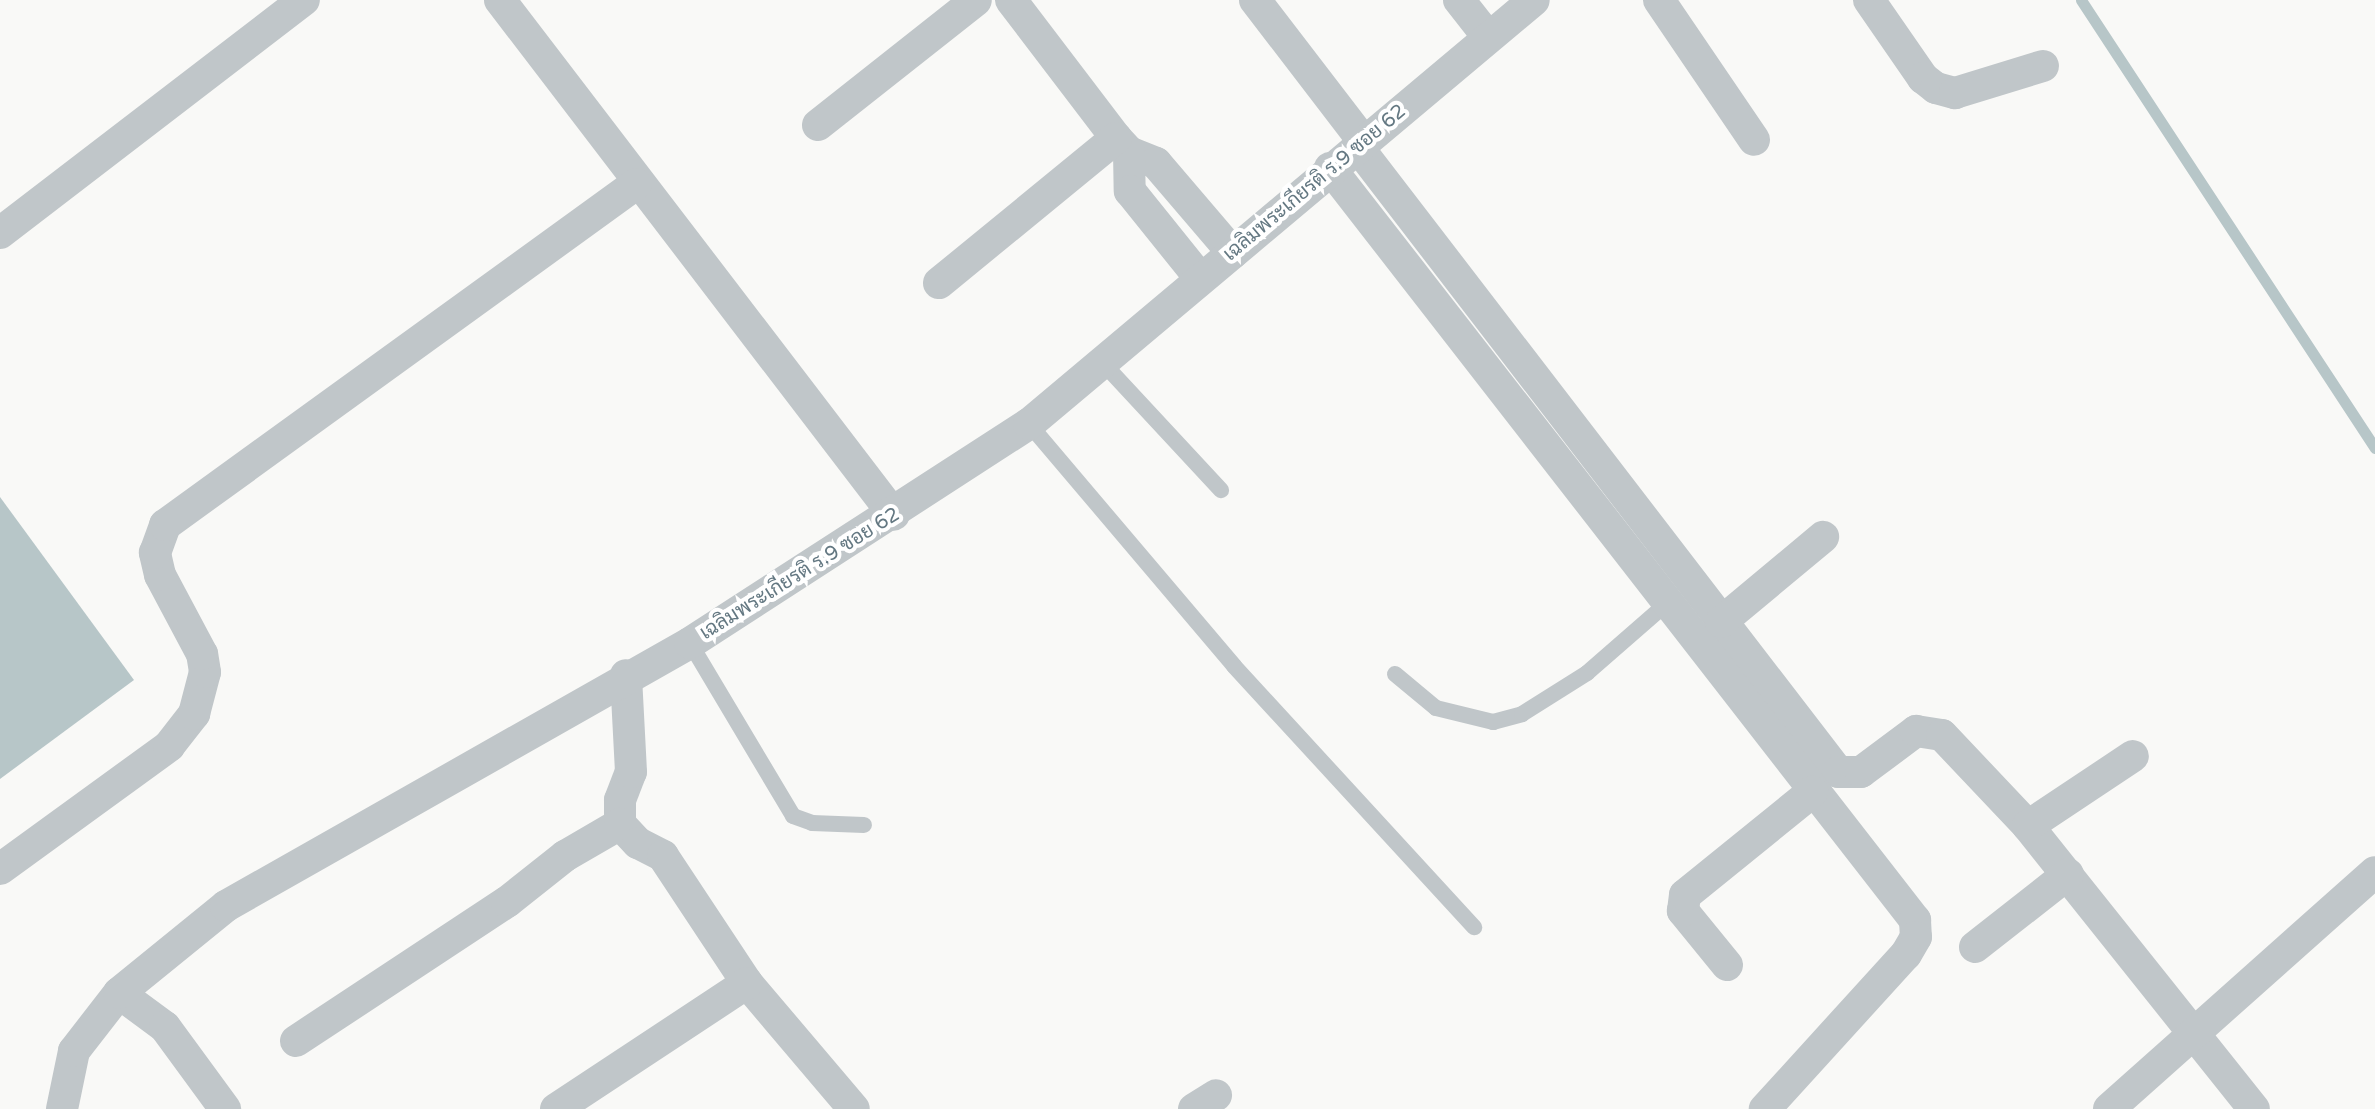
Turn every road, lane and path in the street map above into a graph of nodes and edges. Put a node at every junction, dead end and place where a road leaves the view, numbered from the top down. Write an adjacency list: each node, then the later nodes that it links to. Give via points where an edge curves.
1 (304, 0): 18 (street)
2 (500, 0): 17 (street)
3 (976, 0): 12 (street)
4 (1011, 0): 15 (street)
5 (1255, 0): 14 (street)
6 (1459, 0): 10 (street)
7 (1534, 0): 10 (street, เฉลิมพระเกียรติ ร.9 ซอย 62)
8 (1659, 0): 13 (street)
9 (1869, 0): 11 (street, via 1923,78 1936,88 1955,93)
10 (1488, 37): 14 (street, เฉลิมพระเกียรติ ร.9 ซอย 62)
11 (2043, 66)
12 (818, 125)
13 (1754, 140)
14 (1360, 143): 16 (street, เฉลิมพระเกียรติ ร.9 ซอย 62); 28 (street)
15 (1122, 145): 19 (street, via 1156,163); 20 (street, via 1130,191); 21 (street)
16 (1330, 168): 19 (street, เฉลิมพระเกียรติ ร.9 ซอย 62); 27 (street)
17 (636, 184): 25 (street); 37 (street, via 165,525 155,553 160,575 202,654 205,672 194,714 169,746)
18 (0, 233)
19 (1233, 253): 20 (street, เฉลิมพระเกียรติ ร.9 ซอย 62)
20 (1200, 278): 22 (street, เฉลิมพระเกียรติ ร.9 ซอย 62)
21 (939, 283)
22 (1102, 362): 23 (street, เฉลิมพระเกียรติ ร.9 ซอย 62); 24 (lane)
23 (1029, 424): 25 (street, เฉลิมพระเกียรติ ร.9 ซอย 62); 40 (lane, via 1234,666)
24 (1221, 490)
25 (894, 515): 29 (street, เฉลิมพระเกียรติ ร.9 ซอย 62)
26 (1823, 537): 28 (street)
27 (1666, 604): 30 (lane, via 1587,673 1522,714 1493,722 1436,708); 33 (street)
28 (1721, 622): 36 (street, via 1838,772 1861,772 1916,731 1929,730 1952,744)
29 (690, 643): 31 (street, เฉลิมพระเกียรติ ร.9 ซอย 62); 35 (lane, via 793,816 812,823)
30 (1395, 674)
31 (626, 675): 34 (street, via 631,772 620,800); 44 (street, เฉลิมพระเกียรติ ร.9 ซอย 62, via 226,906)
32 (2133, 756): 36 (street)
33 (1812, 792): 42 (street, via 1685,895 1683,911); 51 (street, via 1915,920 1916,937)
34 (620, 824): 43 (street, via 638,843 663,856); 46 (street, via 565,856 507,902)
35 (864, 825)
36 (2028, 826): 39 (street)
37 (0, 869)
38 (2375, 872): 45 (street)
39 (2068, 874): 41 (street); 45 (street)
40 (1474, 927)
41 (1975, 947)
42 (1727, 965)
43 (747, 983): 49 (street); 50 (street)
44 (119, 993): 47 (street, เฉลิมพระเกียรติ ร.9 ซอย 62, via 74,1051); 48 (street, via 165,1027)
45 (2194, 1035): 52 (street); 53 (street)
46 (296, 1041)
47 (62, 1109)
48 (225, 1109)
49 (556, 1109)
50 (854, 1109)
51 (1765, 1109)
52 (2109, 1109)
53 (2254, 1109)

